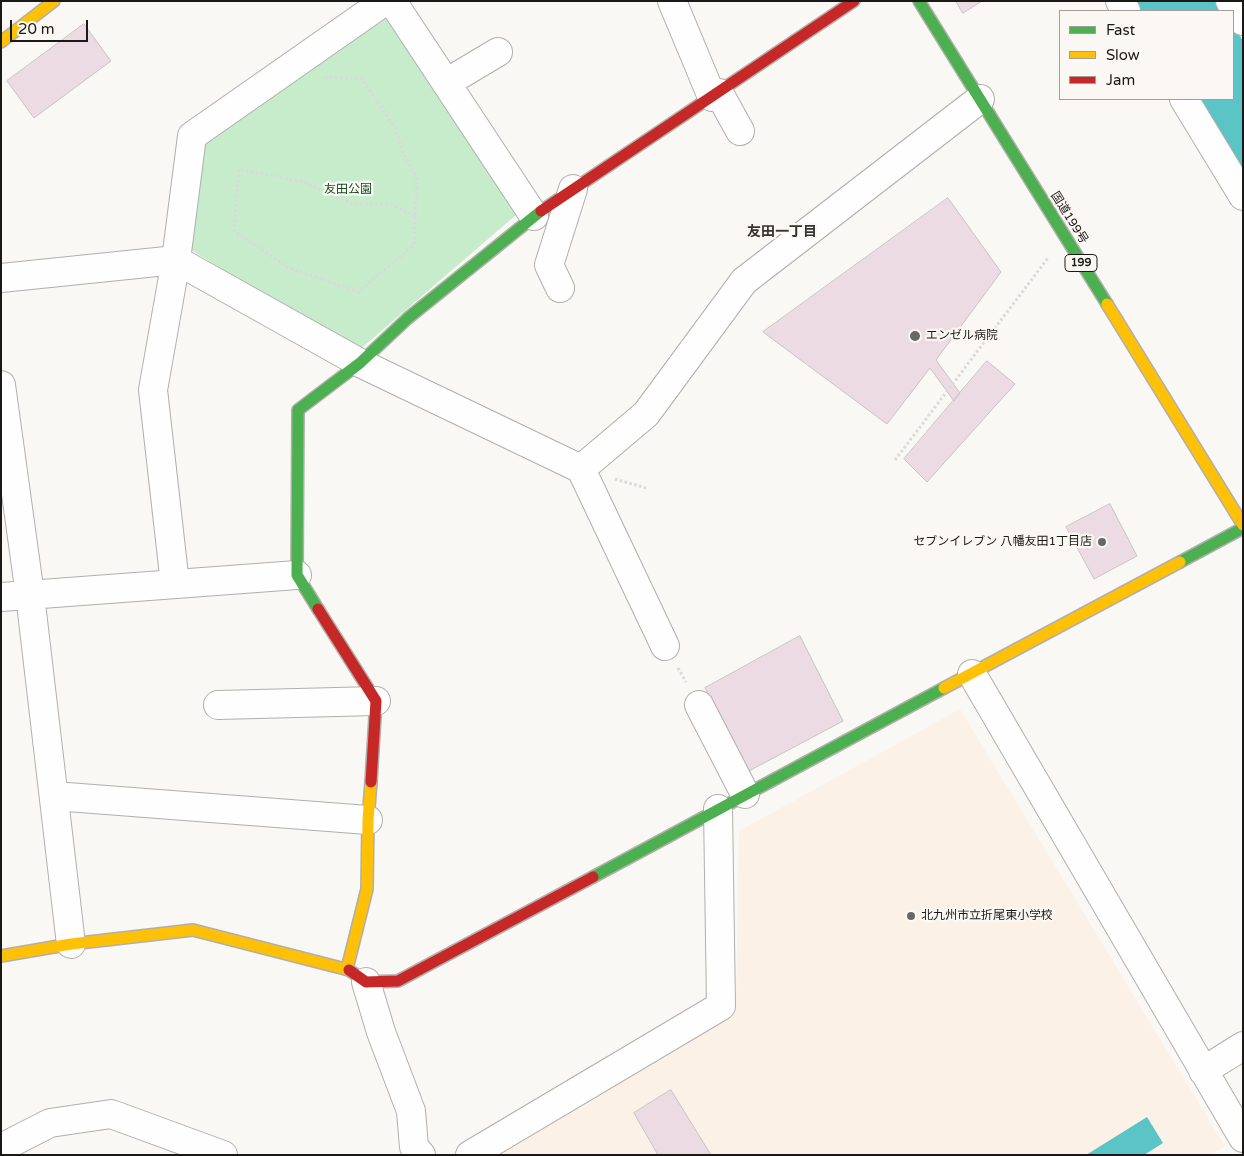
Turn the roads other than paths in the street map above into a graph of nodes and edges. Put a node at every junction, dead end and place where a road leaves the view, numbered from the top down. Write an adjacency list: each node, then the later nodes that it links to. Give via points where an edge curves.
1 (54, 1): 9 (main road)
2 (385, 1): 19 (street, via 192,136)
3 (392, 1): 11 (street)
4 (672, 1): 12 (street)
5 (854, 1): 12 (main road)
6 (919, 1): 13 (main road, 国道199号 / 199)
7 (1230, 1): 8 (street)
8 (1243, 21)
9 (1, 42)
10 (498, 52): 11 (street)
11 (446, 83): 18 (street)
12 (715, 95): 15 (street); 16 (main road)
13 (980, 99): 24 (street, via 744,281 646,414); 25 (main road, 国道199号 / 199)
14 (1185, 100): 17 (street)
15 (740, 131)
16 (573, 189): 18 (main road); 21 (street, via 548,265)
17 (1243, 196)
18 (534, 216): 22 (main road, via 408,318)
19 (176, 260): 20 (street); 22 (street); 27 (street, via 153,390)
20 (1, 278)
21 (560, 288)
22 (360, 363): 24 (street); 26 (main road, via 298,410)
23 (1, 385): 28 (street)
24 (581, 469): 30 (street)
25 (1243, 526): 31 (main road)
26 (297, 575): 27 (street); 32 (main road)
27 (175, 584): 28 (street)
28 (30, 595): 29 (street); 36 (street)
29 (1, 596)
30 (665, 646)
31 (972, 674): 35 (main road); 43 (street)
32 (376, 701): 33 (street); 38 (main road)
33 (218, 705)
34 (699, 705): 35 (street)
35 (745, 794): 37 (main road)
36 (54, 796): 38 (street); 39 (street)
37 (718, 809): 41 (main road, via 398,981); 48 (street, via 721,1006)
38 (368, 820): 41 (main road, via 367,889)
39 (71, 944): 40 (main road); 41 (main road, via 193,930)
40 (1, 956)
41 (357, 975): 46 (street, via 411,1111)
42 (1243, 1046): 43 (street)
43 (1203, 1071): 44 (street)
44 (1243, 1138)
45 (1, 1148): 47 (street, via 50,1123 112,1114)
46 (410, 1152)
47 (218, 1154)
48 (470, 1155)

